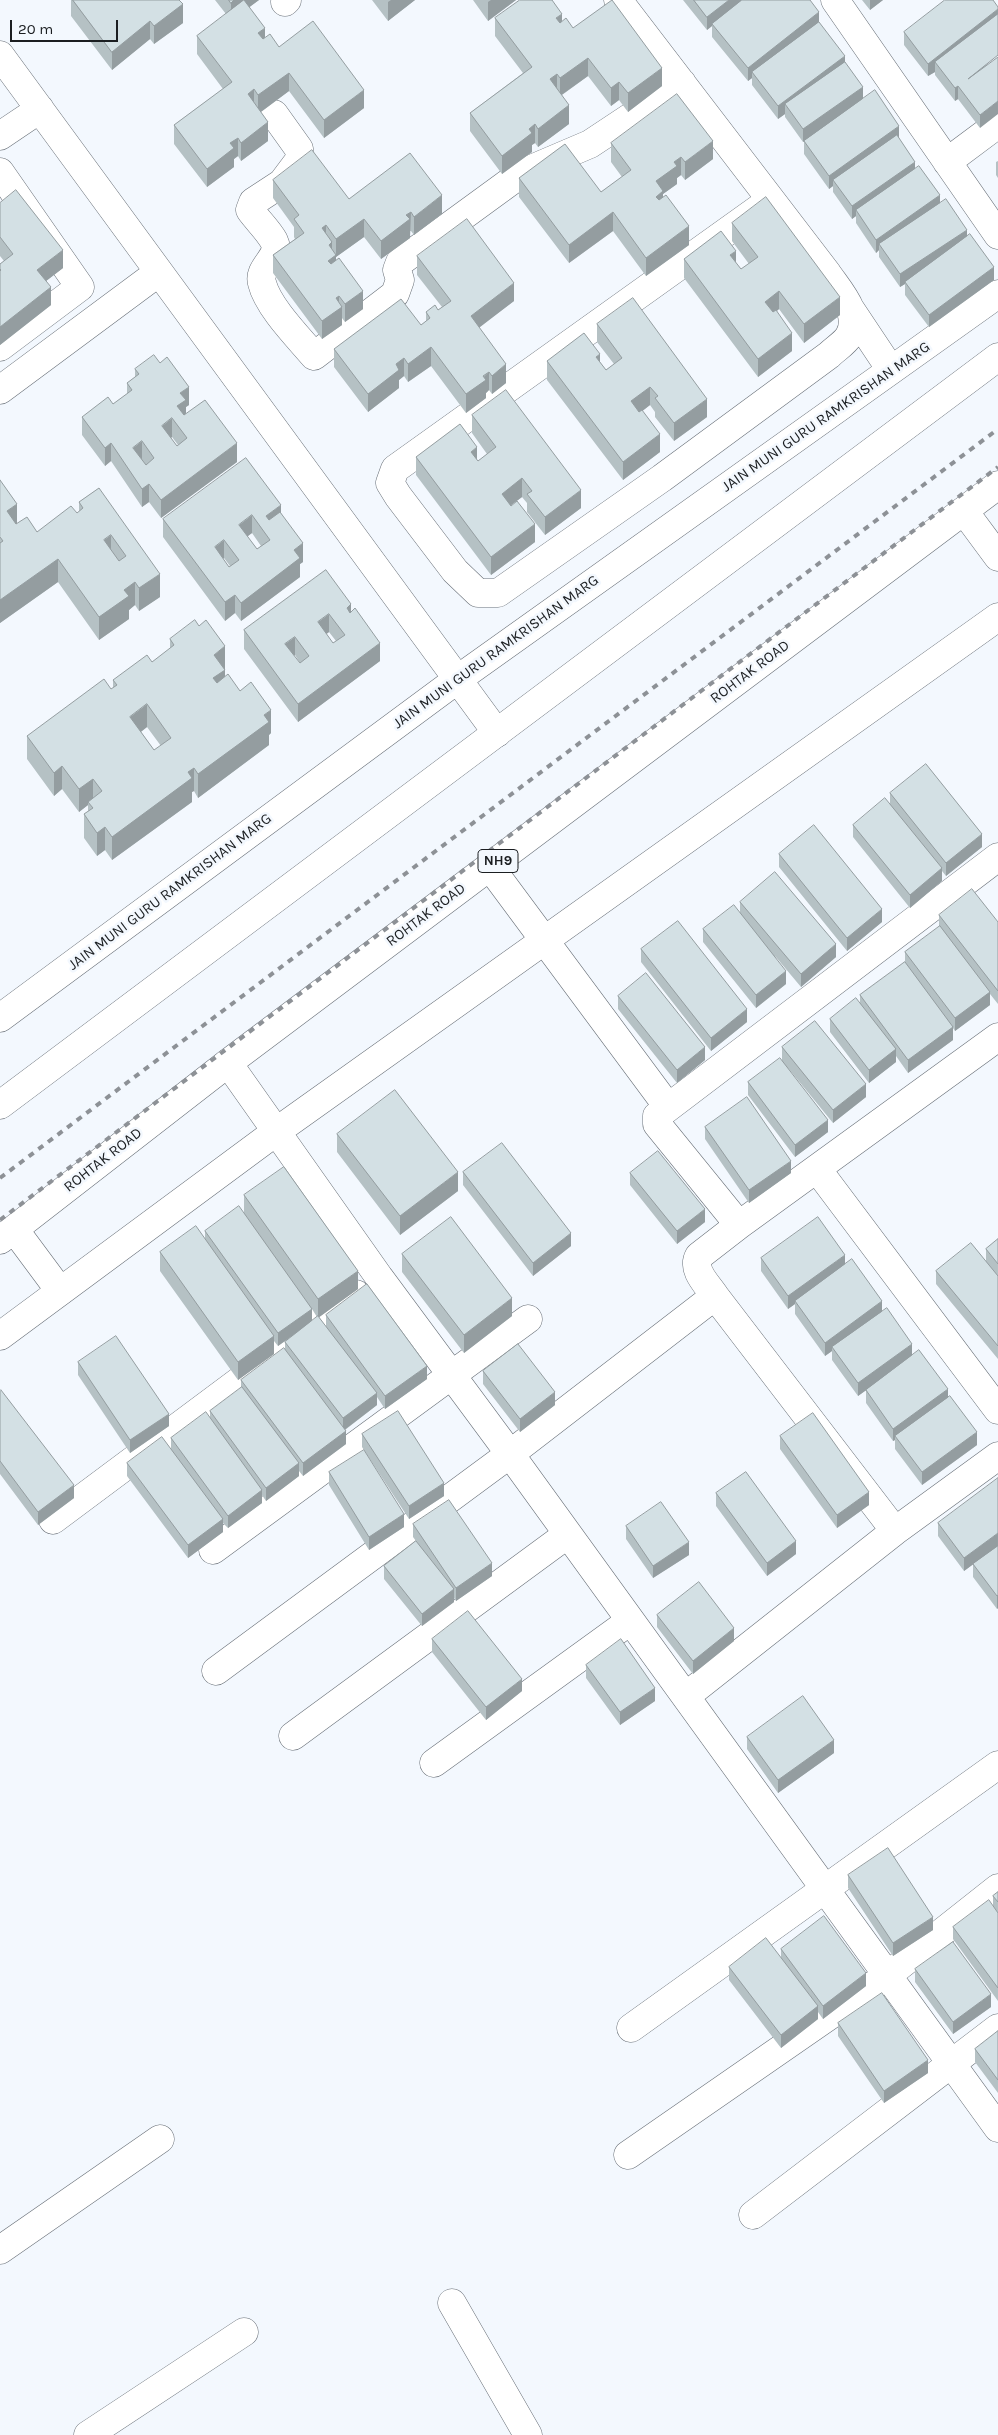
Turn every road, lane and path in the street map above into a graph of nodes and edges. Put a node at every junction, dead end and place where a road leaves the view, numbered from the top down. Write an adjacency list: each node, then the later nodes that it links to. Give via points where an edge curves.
1 (618, 0): 4 (street)
2 (835, 0): 9 (street)
3 (0, 55): 5 (street)
4 (682, 83): 6 (street, via 590,144 522,173 400,262 397,270 400,280 395,294 314,356 273,305 261,282 263,270 275,253 275,242 250,210 253,202 282,183 300,159 298,148); 11 (street)
5 (40, 109): 8 (street); 13 (street)
6 (274, 114)
7 (998, 124): 9 (street)
8 (0, 136)
9 (947, 162): 12 (street)
10 (0, 172): 16 (street, via 80,287)
11 (771, 200): 15 (street); 15 (street, via 395,469 390,482 398,496 455,571 478,593 498,594 829,355 848,337 854,320)
12 (998, 235)
13 (159, 272): 19 (street); 24 (street)
14 (998, 294): 18 (street, JAIN MUNI GURU RAMKRISHAN MARG)
15 (851, 310): 18 (street)
16 (0, 347)
17 (998, 356): 25 (street)
18 (890, 370): 24 (street, JAIN MUNI GURU RAMKRISHAN MARG)
19 (0, 390)
20 (998, 485): 21 (street, ROHTAK ROAD / NH9)
21 (964, 511): 22 (street); 27 (street, ROHTAK ROAD / NH9)
22 (998, 558)
23 (998, 617): 28 (street)
24 (458, 679): 25 (street); 29 (street, JAIN MUNI GURU RAMKRISHAN MARG)
25 (497, 733): 32 (street)
26 (998, 857): 33 (street)
27 (490, 867): 28 (street); 31 (street, ROHTAK ROAD / NH9)
28 (544, 941): 33 (street); 34 (street)
29 (0, 1018)
30 (998, 1036): 35 (street)
31 (228, 1063): 34 (street); 37 (street, ROHTAK ROAD / NH9)
32 (0, 1106)
33 (668, 1107): 36 (street, via 657,1116 658,1124)
34 (277, 1131): 38 (street); 39 (street)
35 (817, 1169): 36 (street); 44 (street)
36 (739, 1226): 40 (street, via 697,1260 698,1271)
37 (7, 1235): 39 (street)
38 (379, 1276): 43 (street); 47 (street)
39 (60, 1291): 42 (street)
40 (716, 1296): 45 (street); 48 (street)
41 (528, 1319): 43 (street)
42 (0, 1336)
43 (452, 1375): 45 (street); 50 (street)
44 (995, 1399)
45 (510, 1454): 49 (street); 52 (street)
46 (998, 1456): 48 (street)
47 (53, 1520)
48 (895, 1531): 53 (street)
49 (568, 1534): 51 (street); 54 (street)
50 (213, 1550)
51 (630, 1621): 53 (street); 55 (street)
52 (216, 1671)
53 (686, 1696): 57 (street)
54 (293, 1736)
55 (434, 1764)
56 (998, 1765): 57 (street)
57 (825, 1888): 59 (street); 60 (street)
58 (998, 1888): 59 (street)
59 (888, 1975): 62 (street); 65 (street)
60 (631, 2028)
61 (998, 2028): 62 (street)
62 (952, 2065): 63 (street); 66 (street)
63 (998, 2128)
64 (160, 2139): 67 (street)
65 (628, 2154)
66 (753, 2215)
67 (0, 2250)
68 (452, 2303): 71 (street)
69 (244, 2332): 70 (street)
70 (88, 2435)
71 (528, 2435)

